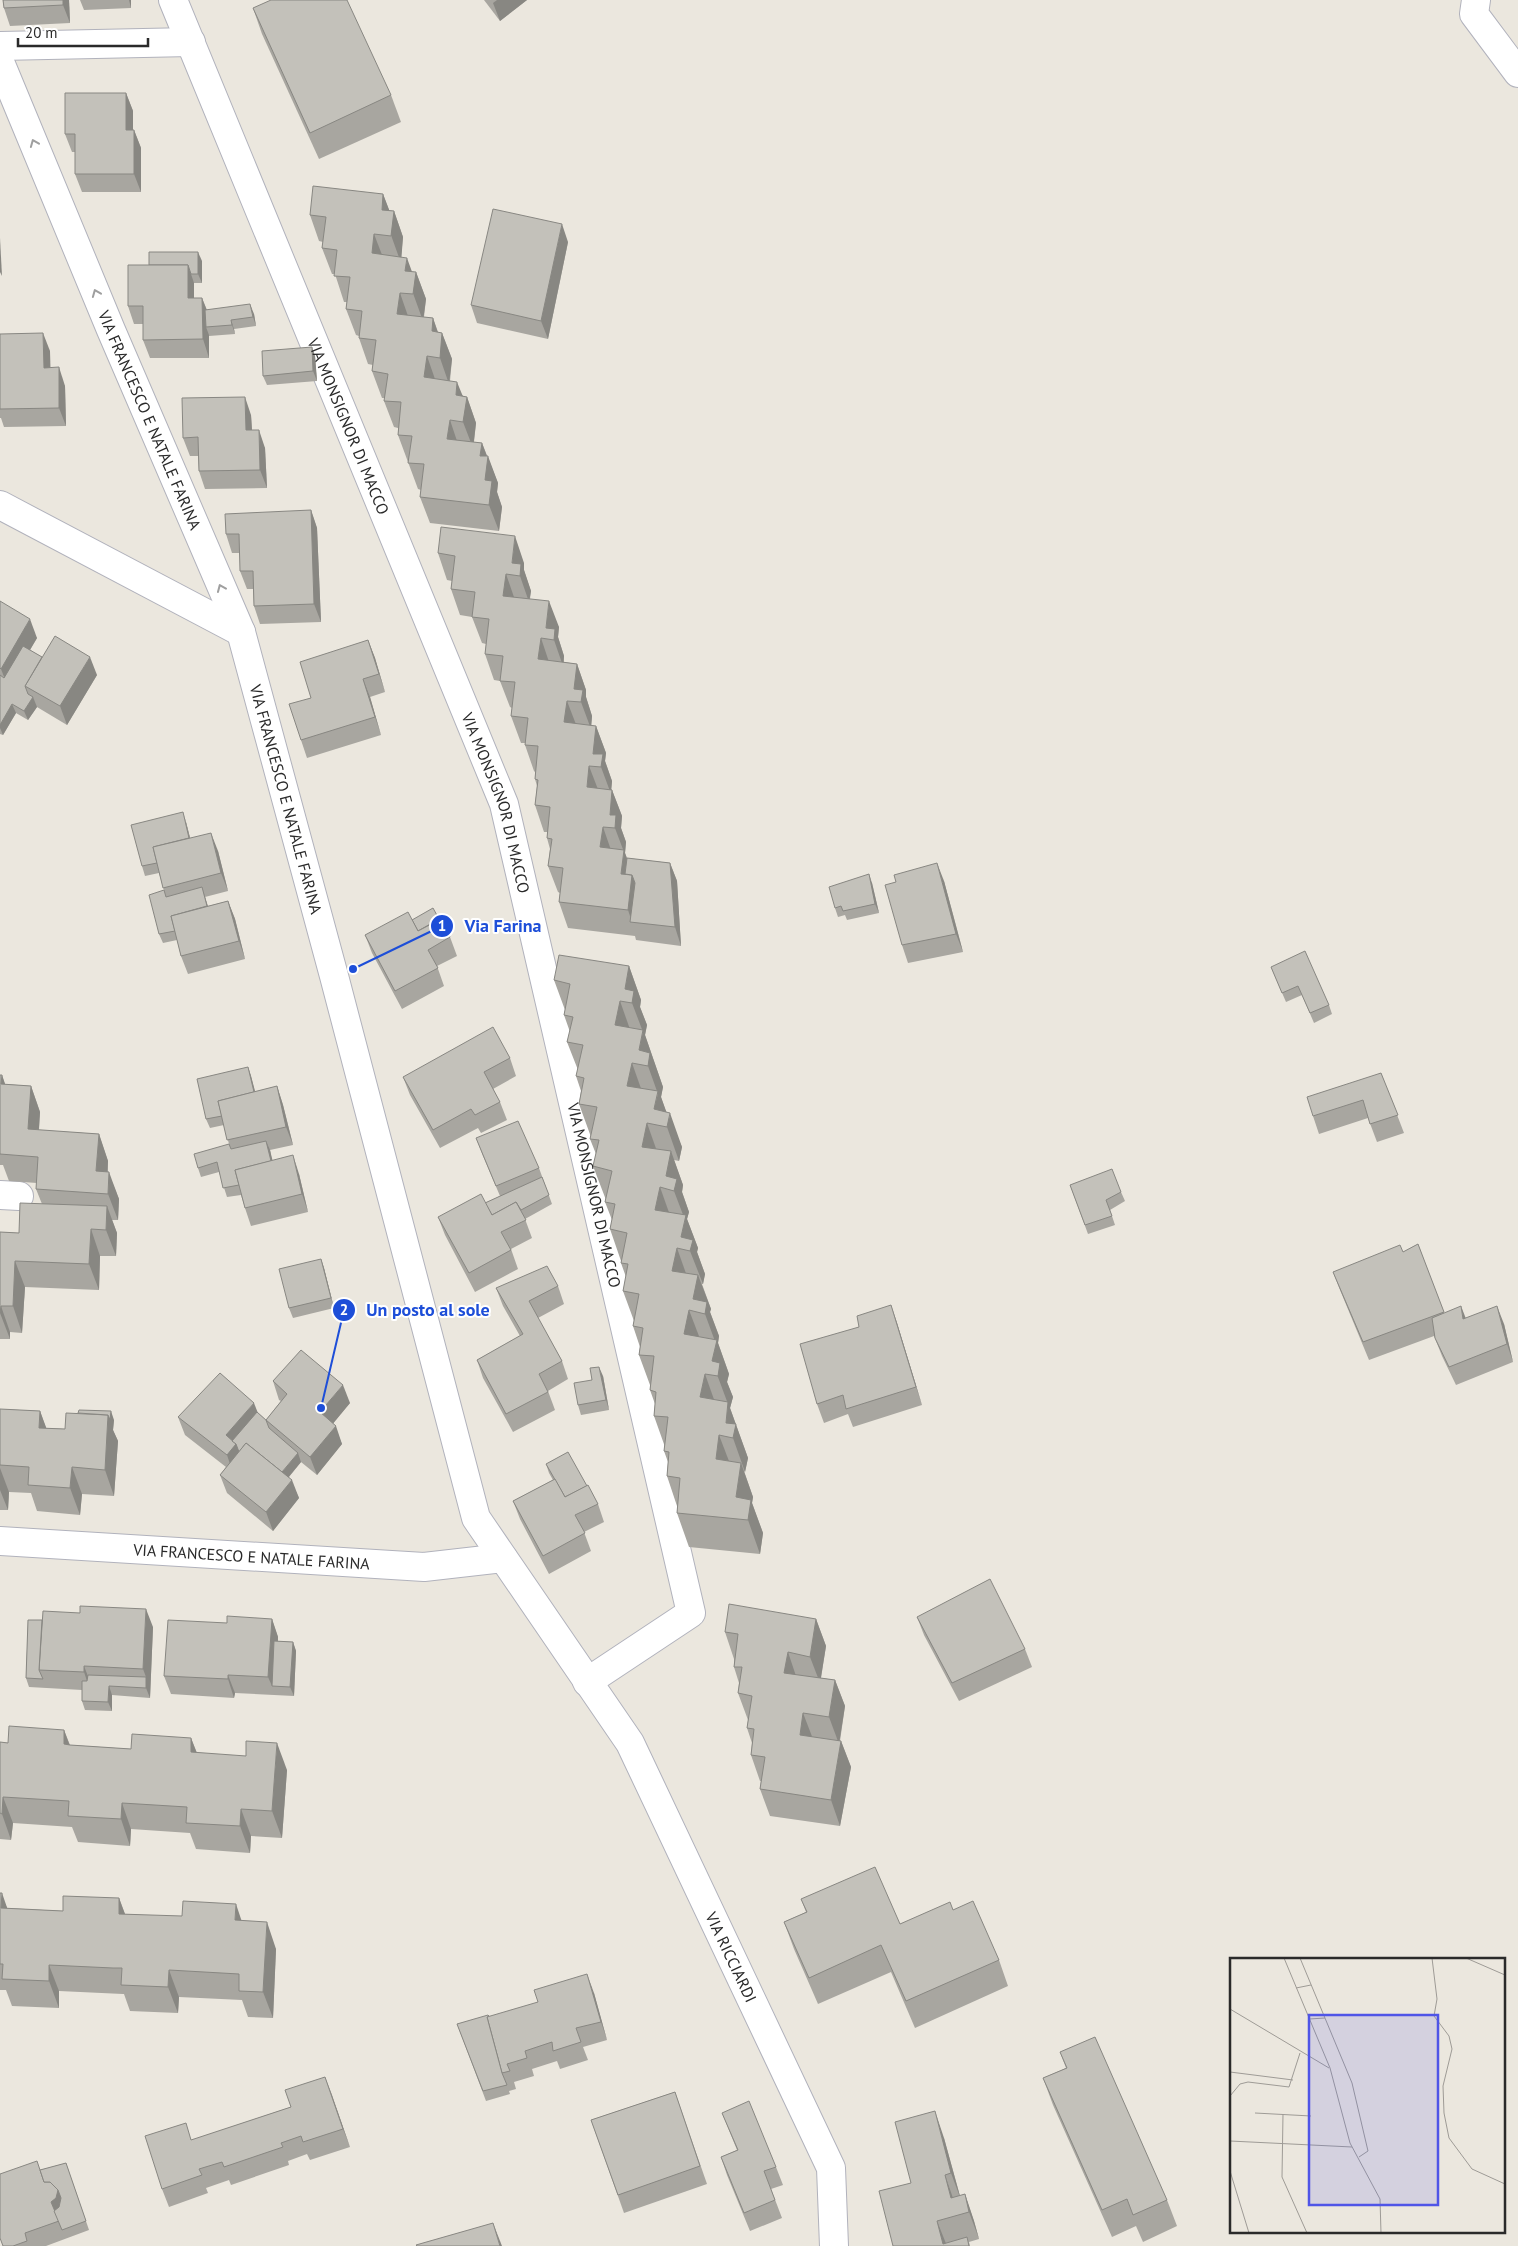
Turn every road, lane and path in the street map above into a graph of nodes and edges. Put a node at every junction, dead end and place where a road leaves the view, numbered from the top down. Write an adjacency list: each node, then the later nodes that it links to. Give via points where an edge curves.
1 (173, 0): 3 (street, VIA MONSIGNOR DI MACCO)
2 (1476, 0): 6 (street, via 1474,14)
3 (191, 42): 4 (street); 11 (street, VIA MONSIGNOR DI MACCO, via 504,804 690,1613)
4 (0, 46)
5 (0, 62): 8 (street, VIA FRANCESCO E NATALE FARINA, one-way to 5)
6 (1518, 73)
7 (0, 505): 8 (street)
8 (240, 632): 10 (street, VIA FRANCESCO E NATALE FARINA, via 476,1518)
9 (0, 1541): 10 (street, VIA FRANCESCO E NATALE FARINA, via 424,1567)
10 (503, 1558): 11 (street, VIA FRANCESCO E NATALE FARINA)
11 (588, 1682): 12 (street, VIA RICCIARDI, via 630,1743 831,2168)
12 (834, 2246)

